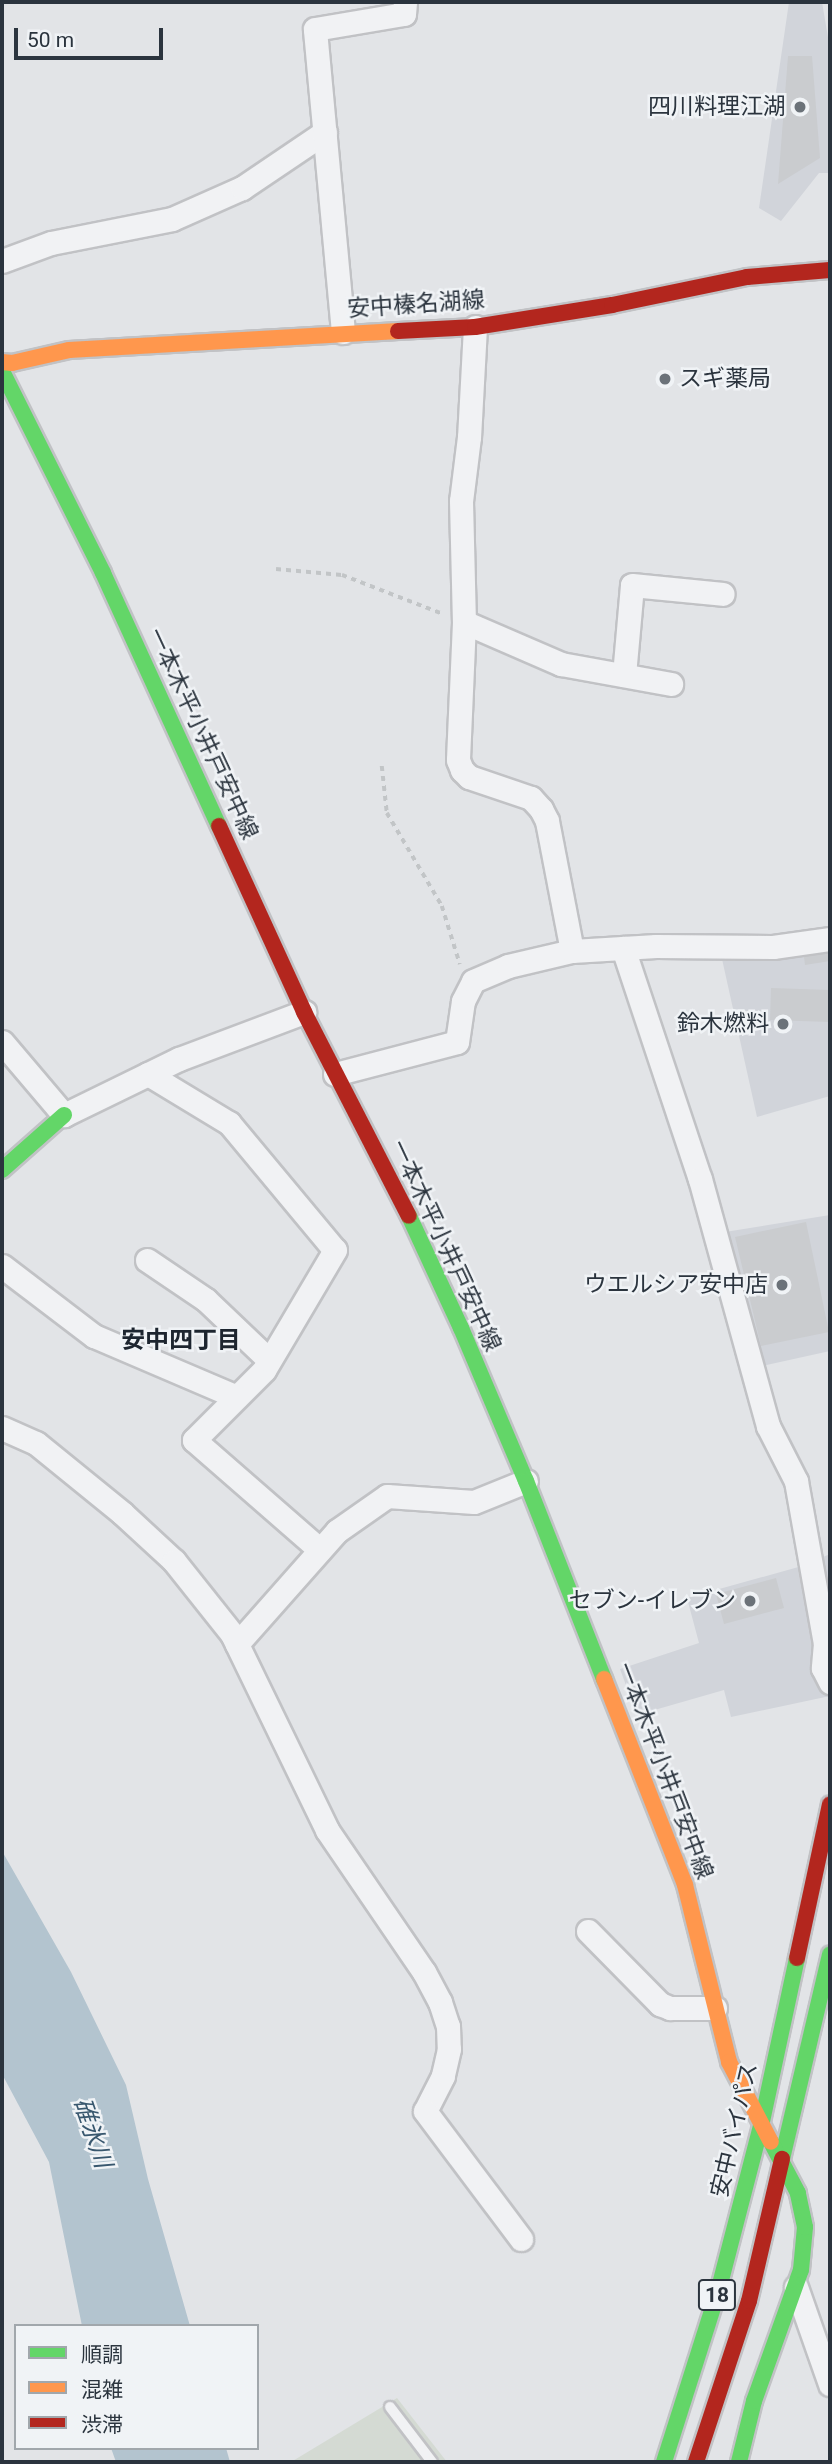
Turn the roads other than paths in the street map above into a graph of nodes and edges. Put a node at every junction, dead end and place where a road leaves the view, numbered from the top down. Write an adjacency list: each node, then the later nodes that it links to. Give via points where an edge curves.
1 (405, 2): 2 (street, via 404,14 315,29)
2 (325, 132): 3 (street, via 242,188 172,219 51,243); 6 (street)
3 (2, 261)
4 (830, 270): 5 (main road, 安中榛名湖線, via 747,277)
5 (475, 327): 6 (main road, 安中榛名湖線); 10 (street, via 461,501)
6 (344, 332): 7 (main road, 安中榛名湖線, via 69,350)
7 (2, 362)
8 (2, 371): 16 (main road, 一本木平小井戸安中線, via 103,573)
9 (723, 594): 11 (street, via 632,586)
10 (464, 622): 11 (street, via 561,664); 15 (street, via 461,770 531,798 541,809)
11 (624, 675): 12 (street)
12 (671, 684)
13 (830, 939): 14 (street, via 773,947)
14 (623, 948): 15 (street); 30 (street, via 700,1179 768,1426 796,1481 825,1643 824,1668)
15 (572, 951): 19 (street, via 509,966 473,981 463,1001 457,1042)
16 (304, 1012): 18 (street); 19 (main road, 一本木平小井戸安中線)
17 (2, 1042): 20 (street)
18 (148, 1074): 20 (street); 24 (street, via 229,1123 335,1250)
19 (335, 1074): 27 (main road, 一本木平小井戸安中線, via 401,1200)
20 (64, 1115): 21 (main road)
21 (2, 1170)
22 (147, 1259): 24 (street, via 206,1300)
23 (2, 1266): 25 (street, via 93,1336)
24 (269, 1360): 25 (street)
25 (237, 1397): 28 (street, via 194,1440)
26 (2, 1428): 29 (street, via 36,1443 122,1513 174,1561)
27 (526, 1481): 28 (street, via 474,1502 387,1496 337,1531); 34 (main road, 一本木平小井戸安中線, via 685,1885)
28 (320, 1550): 29 (street)
29 (237, 1644): 37 (street, via 327,1830 440,2002 449,2049 443,2076 425,2111)
30 (830, 1682)
31 (830, 1804): 35 (main road, 安中バイパス / 18)
32 (587, 1931): 34 (street, via 660,2004)
33 (830, 1955): 36 (main road, 18)
34 (715, 2008): 35 (main road, 一本木平小井戸安中線, via 729,2062)
35 (761, 2126): 36 (main road, 一本木平小井戸安中線); 42 (main road, 安中バイパス / 18, via 718,2292)
36 (783, 2166): 38 (main road, 一本木平小井戸安中線, via 798,2193 805,2227 806,2249); 43 (main road, 18, via 749,2301)
37 (521, 2239)
38 (796, 2287): 39 (street); 44 (main road, 一本木平小井戸安中線, via 754,2401)
39 (830, 2384)
40 (390, 2407): 41 (lane)
41 (432, 2462)
42 (664, 2462)
43 (696, 2462)
44 (739, 2462)

